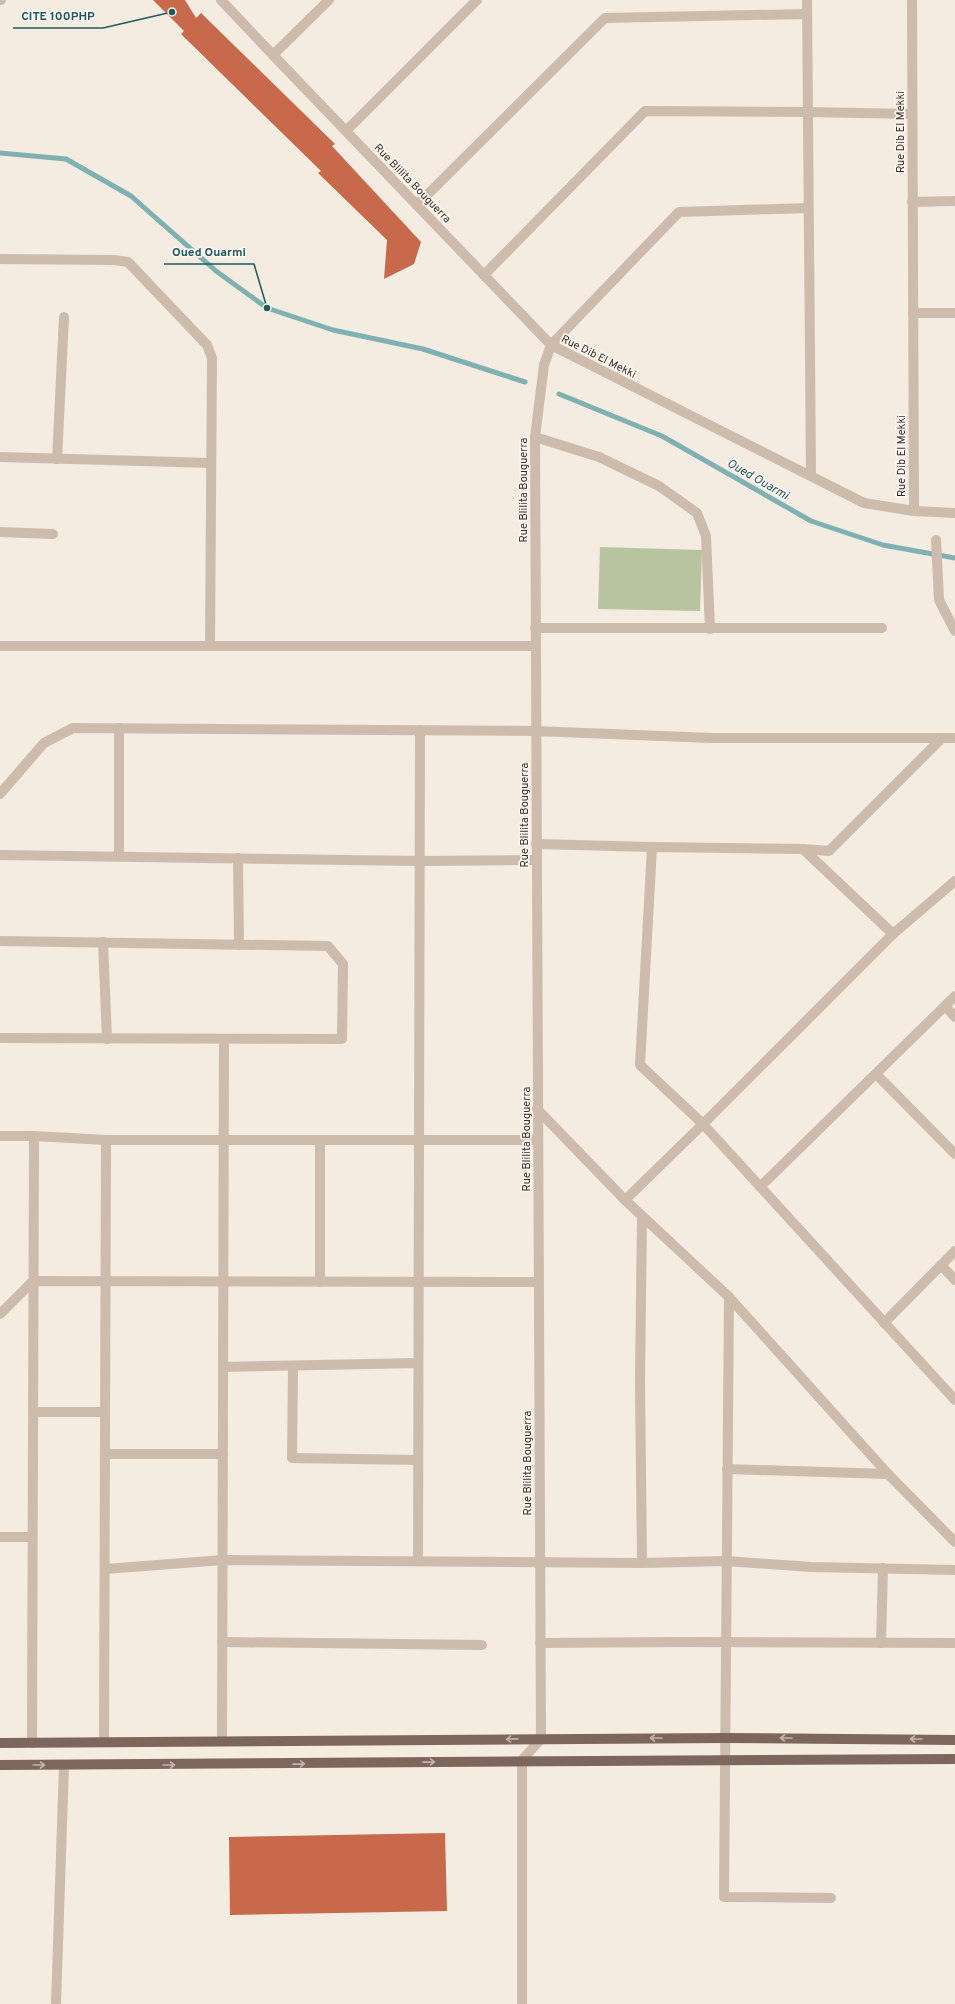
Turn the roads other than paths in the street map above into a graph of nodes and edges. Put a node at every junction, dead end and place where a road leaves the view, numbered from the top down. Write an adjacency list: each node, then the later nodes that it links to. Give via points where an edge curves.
1 (221, 0): 7 (street)
2 (329, 0): 7 (street)
3 (477, 0): 10 (street)
4 (807, 0): 6 (street)
5 (912, 0): 9 (street, Rue Dib El Mekki)
6 (807, 14): 8 (street); 13 (street, via 605,18)
7 (273, 55): 10 (street, Rue Blilita Bouguerra)
8 (808, 112): 9 (street); 14 (street); 16 (street, via 645,111)
9 (912, 114): 12 (street, Rue Dib El Mekki)
10 (346, 131): 13 (street, Rue Blilita Bouguerra)
11 (955, 201): 12 (street)
12 (912, 202): 17 (street, Rue Dib El Mekki)
13 (417, 205): 16 (street, Rue Blilita Bouguerra)
14 (808, 208): 20 (street, via 679,212); 25 (street)
15 (0, 259): 24 (street, via 128,262 207,345 212,358)
16 (484, 275): 20 (street, Rue Blilita Bouguerra)
17 (913, 313): 18 (street); 26 (street, Rue Dib El Mekki)
18 (955, 313)
19 (64, 317): 23 (street)
20 (551, 345): 21 (street, Rue Blilita Bouguerra, via 544,365); 25 (street, Rue Dib El Mekki)
21 (535, 437): 31 (street, Rue Blilita Bouguerra); 33 (street, via 599,457 659,486 697,513 706,536)
22 (0, 457): 23 (street)
23 (57, 459): 24 (street)
24 (211, 463): 36 (street)
25 (811, 476): 26 (street, Rue Dib El Mekki, via 864,503)
26 (914, 511): 27 (street)
27 (955, 513)
28 (0, 532): 29 (street)
29 (53, 534)
30 (936, 540): 34 (street, via 939,600)
31 (535, 628): 33 (street); 37 (street, Rue Blilita Bouguerra)
32 (882, 628): 33 (street)
33 (710, 630)
34 (955, 631)
35 (0, 646): 36 (street)
36 (210, 646): 37 (street)
37 (535, 646): 40 (street, Rue Blilita Bouguerra)
38 (119, 728): 39 (street); 43 (street, via 73,728 44,743); 49 (street)
39 (420, 730): 40 (street); 52 (street)
40 (535, 731): 41 (street, via 712,738); 44 (street, Rue Blilita Bouguerra)
41 (942, 738): 42 (street); 47 (street)
42 (955, 738)
43 (0, 794)
44 (536, 844): 45 (street); 51 (street, Rue Blilita Bouguerra)
45 (652, 847): 46 (street); 67 (street, via 640,1065)
46 (803, 849): 47 (street); 53 (street)
47 (829, 851): 53 (street)
48 (0, 854): 49 (street)
49 (119, 856): 50 (street)
50 (238, 858): 52 (street); 58 (street)
51 (536, 860): 52 (street); 66 (street, Rue Blilita Bouguerra)
52 (420, 861): 73 (street)
53 (818, 863): 55 (street)
54 (955, 881): 55 (street)
55 (893, 934): 67 (street)
56 (0, 941): 57 (street)
57 (103, 942): 58 (street); 63 (street)
58 (239, 945): 64 (street, via 328,946 343,964 342,1039)
59 (955, 996): 60 (street)
60 (945, 1006): 61 (street); 65 (street)
61 (955, 1017)
62 (0, 1038): 63 (street)
63 (107, 1039): 64 (street)
64 (224, 1039): 71 (street)
65 (876, 1074): 75 (street); 76 (street)
66 (538, 1109): 74 (street, Rue Blilita Bouguerra); 77 (street)
67 (703, 1124): 76 (street); 77 (street)
68 (0, 1136): 69 (street)
69 (34, 1136): 70 (street); 82 (street)
70 (106, 1140): 71 (street); 83 (street)
71 (224, 1140): 72 (street); 84 (street)
72 (320, 1140): 73 (street); 85 (street)
73 (419, 1140): 74 (street); 87 (street)
74 (538, 1140): 86 (street, Rue Blilita Bouguerra)
75 (955, 1154)
76 (760, 1187): 90 (street)
77 (625, 1200): 78 (street)
78 (642, 1216): 88 (street); 109 (street)
79 (955, 1251): 80 (street)
80 (941, 1265): 81 (street); 90 (street)
81 (955, 1280)
82 (33, 1281): 83 (street); 89 (street); 95 (street)
83 (106, 1282): 84 (street); 96 (street)
84 (224, 1282): 85 (street); 93 (street)
85 (320, 1282): 87 (street)
86 (538, 1282): 87 (street); 108 (street, Rue Blilita Bouguerra)
87 (419, 1283): 91 (street)
88 (729, 1297): 100 (street); 101 (street)
89 (0, 1314)
90 (884, 1323): 94 (street)
91 (418, 1363): 92 (street); 99 (street)
92 (293, 1366): 93 (street); 99 (street, via 292,1458)
93 (223, 1367): 98 (street)
94 (955, 1400)
95 (33, 1412): 96 (street); 103 (street)
96 (105, 1412): 97 (street)
97 (105, 1454): 98 (street); 111 (street)
98 (223, 1454): 105 (street)
99 (418, 1460): 106 (street)
100 (727, 1469): 101 (street); 107 (street)
101 (888, 1474): 104 (street)
102 (0, 1537): 103 (street)
103 (32, 1537): 123 (street)
104 (955, 1542)
105 (223, 1560): 106 (street); 111 (street); 113 (street)
106 (418, 1560): 108 (street)
107 (726, 1561): 109 (street); 110 (street, via 811,1567); 114 (street)
108 (540, 1562): 109 (street); 115 (street, Rue Blilita Bouguerra)
109 (642, 1563)
110 (883, 1568): 112 (street); 116 (street)
111 (105, 1569): 124 (street)
112 (955, 1570)
113 (222, 1642): 118 (street); 122 (street)
114 (726, 1642): 115 (street); 116 (street); 119 (street)
115 (540, 1643): 120 (street, Rue Blilita Bouguerra)
116 (881, 1643): 117 (street)
117 (955, 1643)
118 (482, 1645)
119 (725, 1738): 120 (main road, one-way to 120); 121 (main road, one-way to 119); 126 (street)
120 (541, 1739): 122 (main road, one-way to 122); 128 (street)
121 (955, 1740)
122 (222, 1741): 124 (main road)
123 (32, 1742): 124 (main road); 125 (main road)
124 (104, 1742)
125 (0, 1743)
126 (725, 1759): 127 (main road); 128 (main road); 131 (street, via 724,1897)
127 (955, 1759)
128 (522, 1760): 130 (main road, one-way to 128); 133 (street)
129 (0, 1765): 130 (main road, one-way to 130)
130 (64, 1765): 132 (street)
131 (831, 1898)
132 (56, 2004)
133 (522, 2004)

